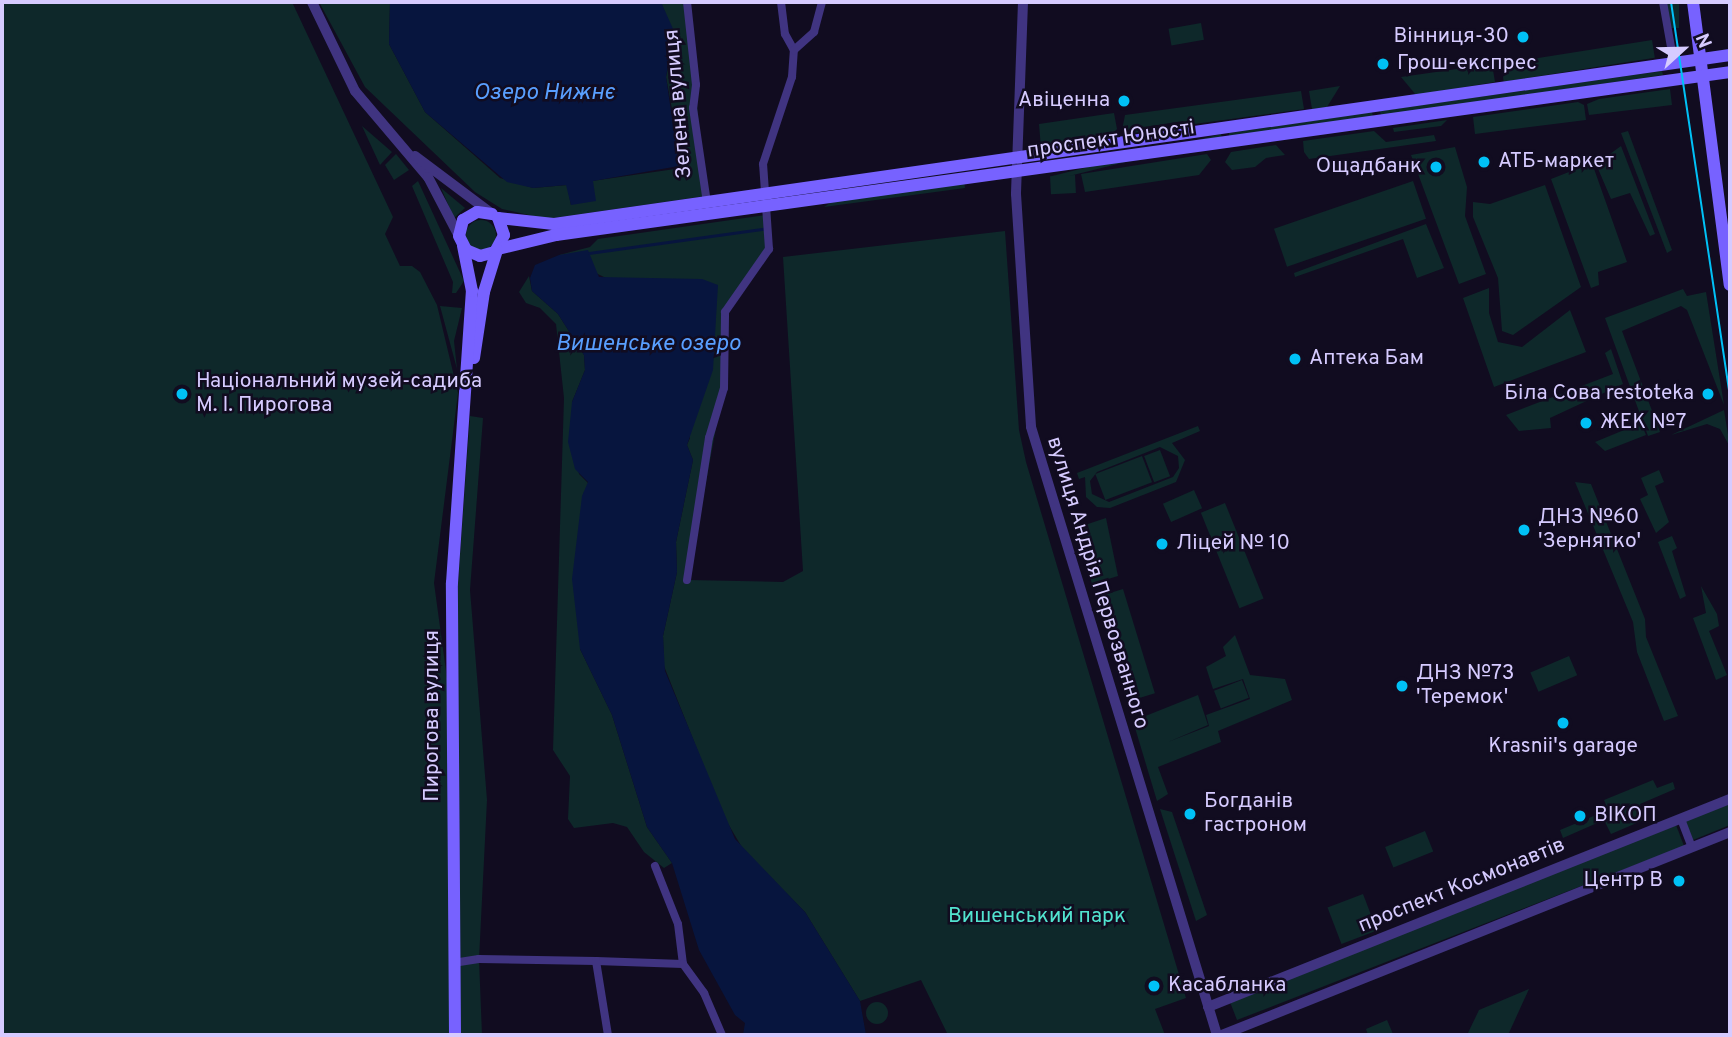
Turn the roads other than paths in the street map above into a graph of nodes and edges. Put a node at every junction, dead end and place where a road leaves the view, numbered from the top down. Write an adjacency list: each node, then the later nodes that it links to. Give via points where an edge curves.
1 (312, 2): 18 (street, Пирогова вулиця, via 361,101)
2 (687, 2): 22 (street, Зелена вулиця, via 696,85 693,108)
3 (781, 2): 8 (street, via 785,34)
4 (822, 2): 8 (street, via 814,32)
5 (1023, 2): 19 (street, вулиця Андрія Первозванного)
6 (1663, 2): 11 (street)
7 (1693, 2): 10 (main road)
8 (794, 50): 21 (street, via 792,77 763,164)
9 (1730, 55): 10 (main road, проспект Юності)
10 (1701, 60): 11 (main road, проспект Юності); 13 (main road)
11 (1674, 64): 14 (main road, проспект Юності)
12 (1730, 72): 13 (main road, проспект Юності)
13 (1703, 75): 15 (main road, проспект Юності); 28 (main road)
14 (1376, 106): 15 (main road); 16 (main road, проспект Юності)
15 (1379, 122): 17 (main road, проспект Юності)
16 (1224, 128): 17 (main road); 19 (main road, проспект Юності)
17 (1226, 143): 20 (main road, проспект Юності)
18 (410, 152): 23 (street, Пирогова вулиця); 24 (street, Пирогова вулиця)
19 (1017, 158): 20 (street, вулиця Андрія Первозванного); 21 (main road, проспект Юності)
20 (1016, 172): 21 (main road, проспект Юності); 39 (street, вулиця Андрія Первозванного, via 1029,403 1039,463)
21 (764, 200): 22 (main road, проспект Юності); 25 (main road, проспект Юності, via 556,235); 30 (street, via 769,249 751,280 729,301 723,317 724,388 709,438)
22 (707, 203): 23 (main road, проспект Юності, via 554,224)
23 (495, 216): 24 (main road, via 469,215); 26 (main road, via 504,235)
24 (461, 241): 26 (main road, via 480,256); 29 (main road, Пирогова вулиця, via 472,291)
25 (515, 247): 26 (main road, проспект Юності); 27 (main road)
26 (498, 249): 27 (main road, Пирогова вулиця)
27 (487, 284): 29 (main road, Пирогова вулиця)
28 (1730, 285)
29 (466, 396): 37 (main road, Пирогова вулиця, via 452,583)
30 (687, 580)
31 (1730, 799): 32 (street, проспект Космонавтів)
32 (1681, 819): 34 (street); 39 (street, проспект Космонавтів)
33 (1730, 832): 34 (street)
34 (1692, 847): 43 (street)
35 (655, 866): 38 (street, via 678,924)
36 (596, 961): 37 (street, via 479,959); 38 (street); 41 (street)
37 (453, 963): 40 (main road, Пирогова вулиця)
38 (683, 964): 42 (street, via 704,993)
39 (1208, 1007): 43 (street, вулиця Андрія Первозванного)
40 (456, 1035)
41 (608, 1035)
42 (722, 1035)
43 (1220, 1035)

